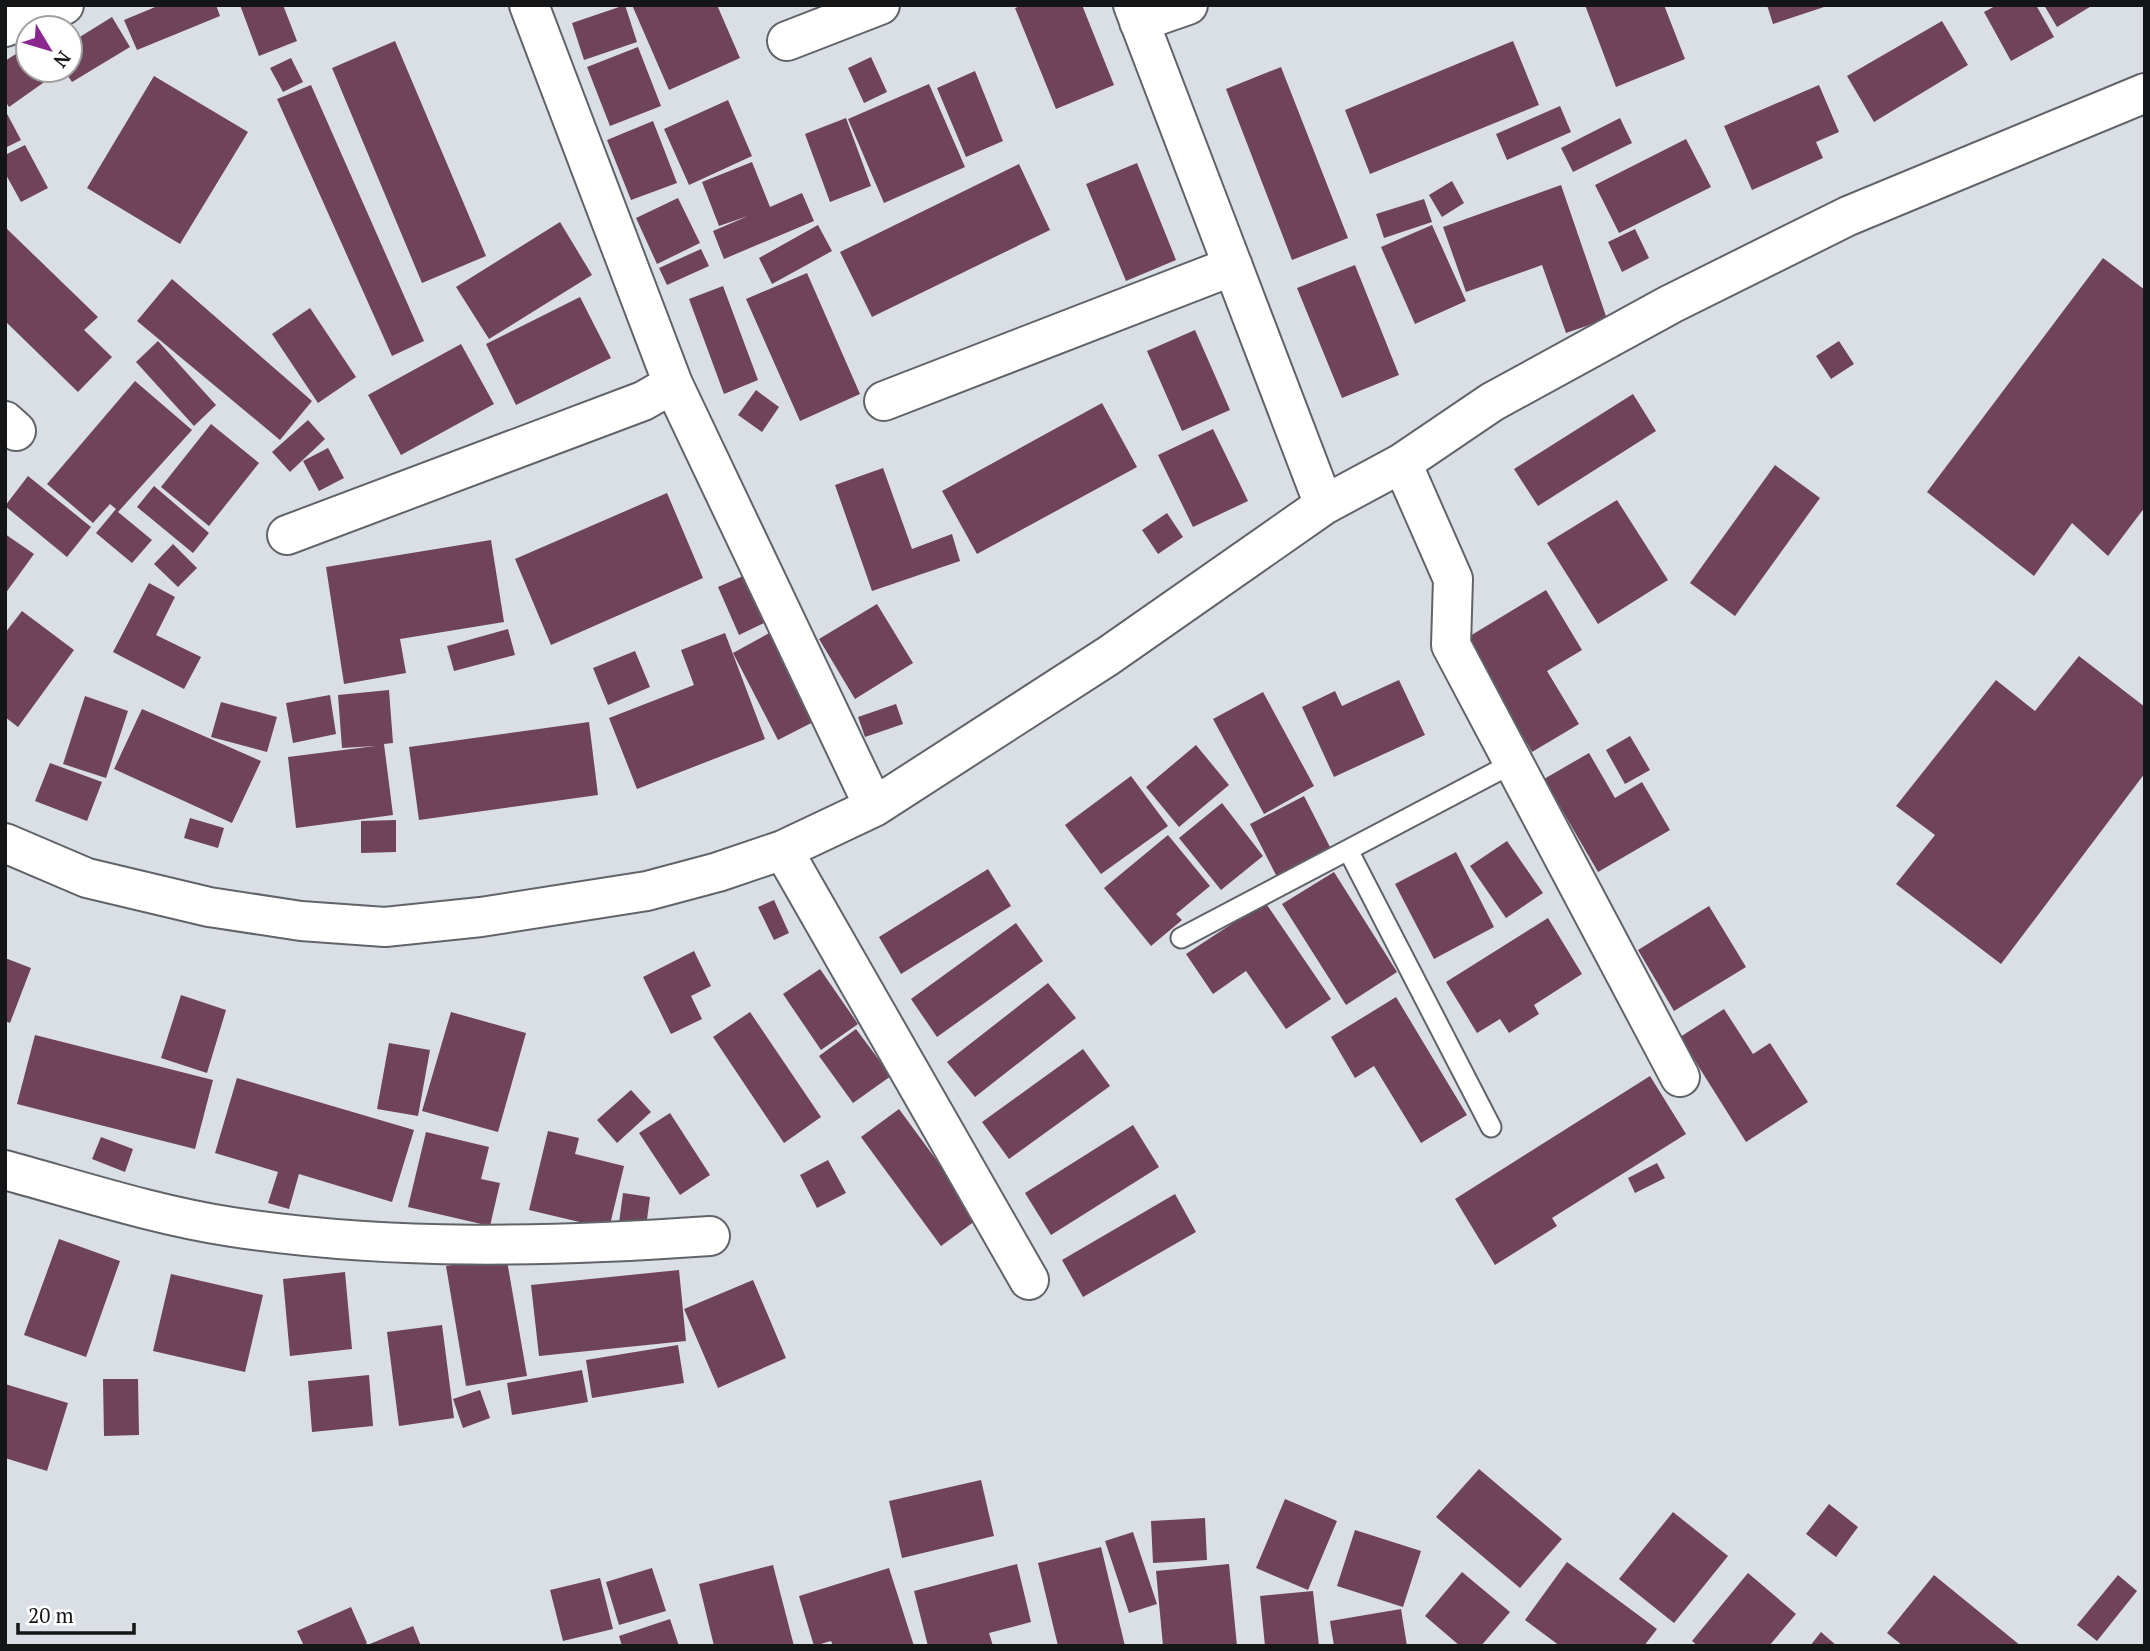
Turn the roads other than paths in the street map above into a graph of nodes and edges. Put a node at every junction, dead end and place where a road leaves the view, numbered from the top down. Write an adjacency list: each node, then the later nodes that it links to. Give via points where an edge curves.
1 (64, 5): 6 (street)
2 (529, 5): 10 (street)
3 (880, 5): 7 (street)
4 (1188, 5): 5 (street)
5 (1136, 14): 9 (street)
6 (5, 27)
7 (787, 41)
8 (2145, 93): 12 (street, via 1836,222 1671,304 1492,402)
9 (1233, 266): 11 (street); 13 (street)
10 (673, 384): 14 (street, via 643,401); 16 (street)
11 (884, 401)
12 (1402, 463): 13 (street); 15 (street, via 1454,579 1451,645)
13 (1324, 505): 16 (street, via 1108,656)
14 (287, 535)
15 (1513, 763): 19 (lane); 21 (street)
16 (874, 807): 18 (street)
17 (5, 843): 18 (street, via 87,878 209,907 301,921 385,927 648,891)
18 (783, 850): 25 (street)
19 (1348, 850): 20 (lane); 22 (lane)
20 (1181, 938)
21 (1679, 1077)
22 (1491, 1127)
23 (5, 1170): 24 (street, via 231,1227 400,1244 575,1245)
24 (710, 1237)
25 (1029, 1280)

